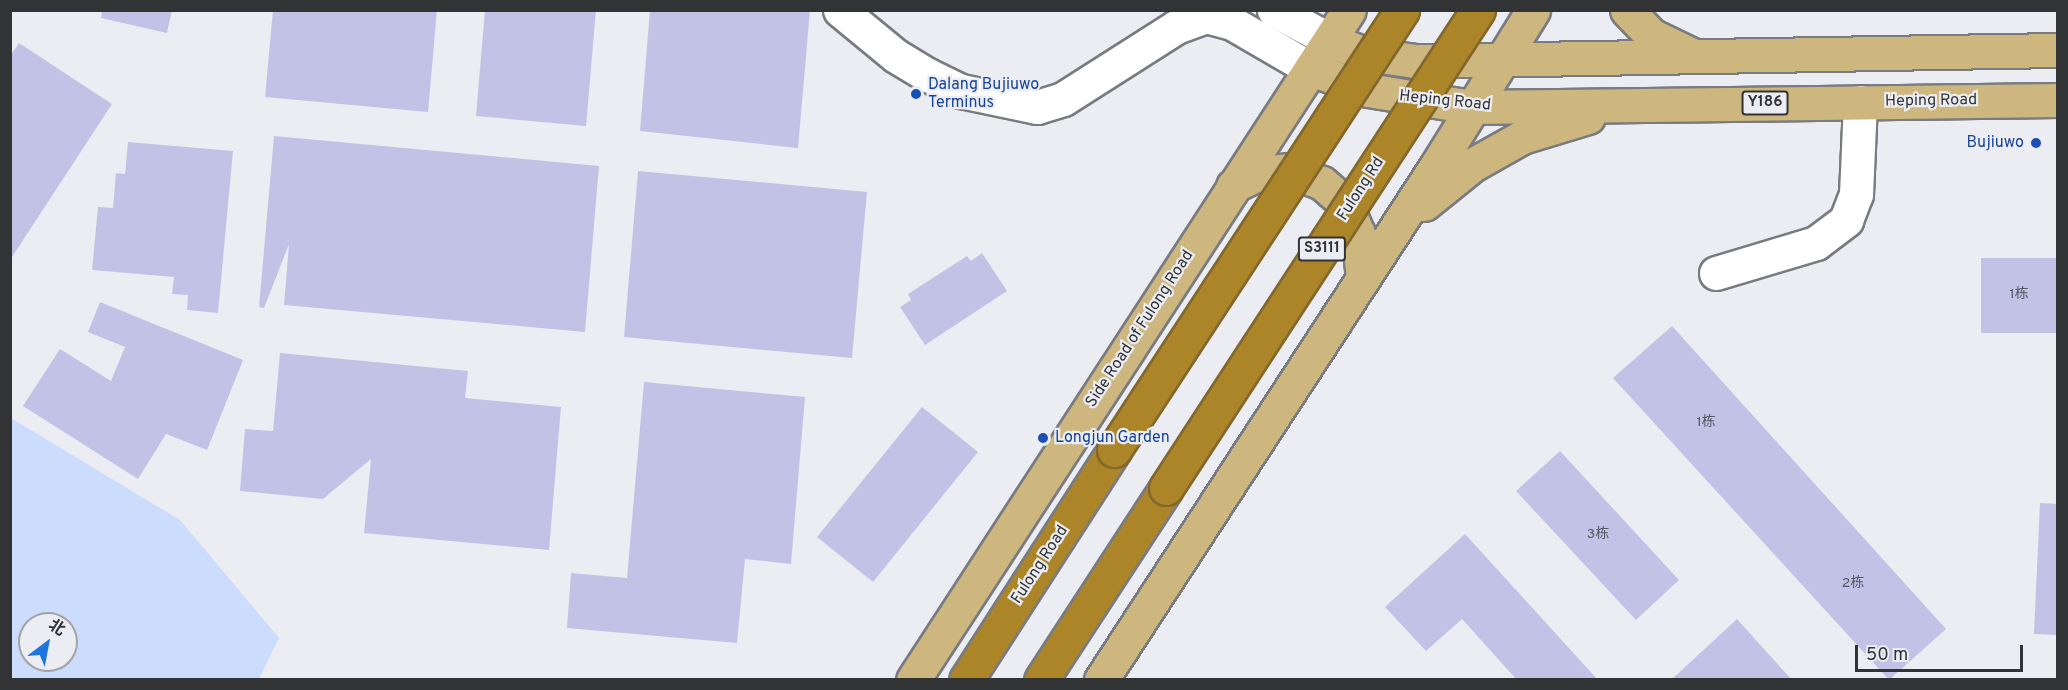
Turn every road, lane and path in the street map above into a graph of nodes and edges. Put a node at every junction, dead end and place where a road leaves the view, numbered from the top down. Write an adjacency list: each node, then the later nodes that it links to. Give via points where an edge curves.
1 (840, 10): 18 (street, via 896,56 936,79 961,91)
2 (1164, 10): 18 (street, via 1078,66)
3 (1274, 10): 10 (street)
4 (1349, 10): 10 (main road, Side Road of Fulong Road)
5 (1402, 10): 25 (highway, Fulong Road, bridge)
6 (1478, 10): 26 (highway, Fulong Rd / S3111, bridge)
7 (1533, 10): 13 (main road)
8 (1626, 10): 12 (main road, via 1651,35)
9 (1206, 13): 14 (street, Heping Road, via 1232,23); 18 (street, Heping Road, via 1176,27 1063,99)
10 (1330, 40): 13 (main road, via 1382,57); 14 (main road, Side Road of Fulong Road)
11 (2058, 50): 12 (main road)
12 (1700, 58): 13 (main road)
13 (1498, 62): 19 (main road)
14 (1311, 69): 19 (main road, Heping Road / Y186, via 1368,90); 20 (main road, Side Road of Fulong Road)
15 (2058, 100): 16 (main road, Heping Road / Y186)
16 (1860, 102): 17 (main road, Heping Road / Y186); 22 (street, via 1856,194 1846,220 1816,243)
17 (1641, 105): 19 (main road, Heping Road / Y186); 21 (main road, via 1522,137 1445,185)
18 (1037, 107)
19 (1472, 107): 21 (main road)
20 (1233, 186): 23 (main road, via 1260,173 1288,170 1322,183 1345,203 1358,232); 24 (main road, Side Road of Fulong Road)
21 (1385, 244): 23 (main road)
22 (1716, 273)
23 (1363, 278): 27 (main road)
24 (913, 680)
25 (966, 680)
26 (1041, 680)
27 (1101, 680)

